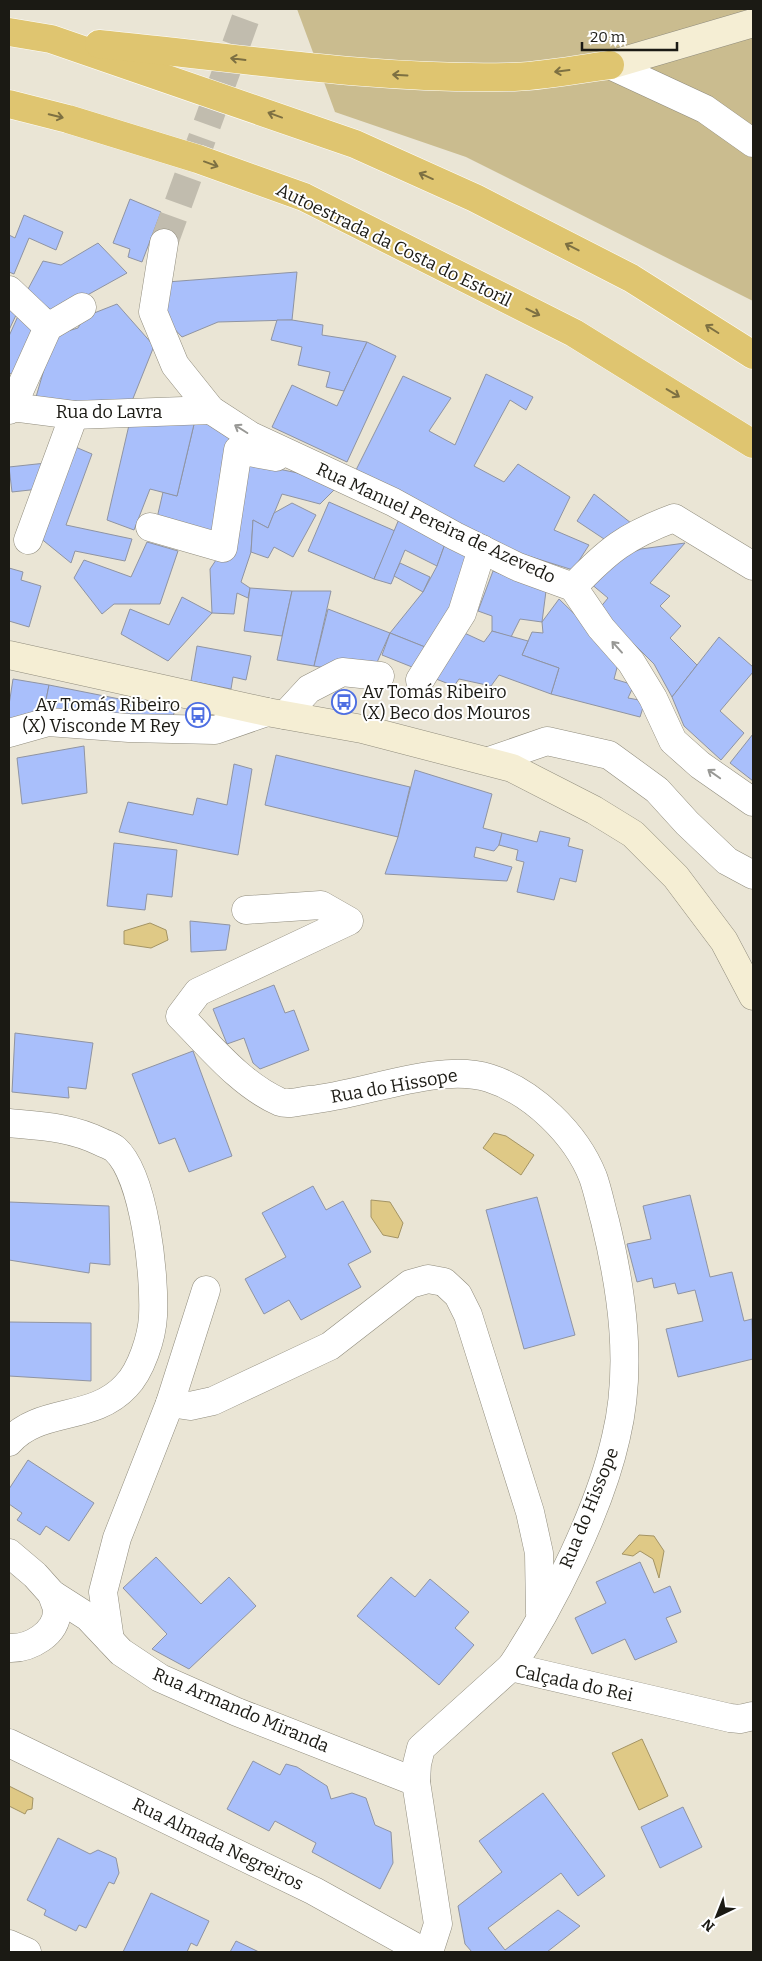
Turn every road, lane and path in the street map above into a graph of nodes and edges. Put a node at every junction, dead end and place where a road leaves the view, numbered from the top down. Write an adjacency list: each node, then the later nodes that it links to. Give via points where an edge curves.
1 (753, 23): 4 (street)
2 (9, 32): 3 (highway)
3 (50, 39): 4 (highway, one-way to 3, via 510,78 338,72); 11 (highway, one-way to 3, via 631,278 475,198 355,144)
4 (610, 65): 6 (street, via 705,109)
5 (9, 104): 15 (highway, Autoestrada da Costa do Estoril, one-way to 15, via 198,159 304,197 574,333)
6 (753, 143)
7 (164, 243): 13 (street, Rua Manuel Pereira de Azevedo, via 153,312 174,365)
8 (9, 290): 10 (street)
9 (82, 307): 10 (street)
10 (48, 327): 12 (street)
11 (753, 356)
12 (10, 409): 14 (street, Rua do Lavra)
13 (211, 410): 14 (street, Rua do Lavra); 16 (street, Rua Manuel Pereira de Azevedo, one-way to 13, via 251,436)
14 (74, 415): 18 (street)
15 (753, 444)
16 (309, 463): 17 (street, via 238,450 223,548); 19 (street, Rua Manuel Pereira de Azevedo)
17 (150, 528)
18 (28, 540)
19 (482, 549): 21 (street, Rua Manuel Pereira de Azevedo); 24 (street, via 462,613)
20 (753, 566): 21 (street, via 674,518 639,532 603,555)
21 (573, 587): 28 (street, Rua Manuel Pereira de Azevedo, one-way to 21, via 700,765 673,741 653,698 631,662 601,628)
22 (9, 655): 25 (street)
23 (380, 676): 25 (street, via 342,672 309,689)
24 (420, 680)
25 (276, 713): 26 (street, via 215,730 48,722); 27 (street, via 362,729)
26 (9, 733)
27 (489, 761): 29 (street, via 547,741 609,755 657,790 687,824 727,861); 31 (street, via 545,784 633,834 676,877 719,934)
28 (753, 802)
29 (753, 875)
30 (246, 910): 38 (street, Rua do Hissope, via 321,905 349,921 198,992 180,1016 250,1084 283,1103 336,1098 412,1080 465,1073 490,1078 516,1090 558,1123 592,1176 618,1280 624,1346 621,1410 616,1439 591,1512)
31 (753, 996)
32 (9, 1123): 35 (street, via 65,1128 114,1148 129,1170 142,1206 148,1236 153,1317 138,1366 128,1385 111,1401 32,1423)
33 (206, 1290): 34 (street)
34 (170, 1404): 38 (street, via 190,1406 213,1401 330,1346 410,1284 428,1279 444,1282 458,1295 468,1315 530,1512 539,1553); 39 (street, via 118,1538 103,1592)
35 (9, 1442)
36 (9, 1552): 37 (street, Rua Armando Miranda)
37 (52, 1594): 39 (street, Rua Armando Miranda, via 88,1617); 40 (street, via 57,1610 50,1630 38,1641 20,1648)
38 (540, 1619): 41 (street, Rua do Hissope)
39 (110, 1640): 44 (street, Rua Armando Miranda, via 121,1652 160,1678 237,1712)
40 (9, 1648)
41 (510, 1667): 42 (street, Calçada do Rei, via 730,1718); 44 (street, Calçada do Rei, via 421,1748)
42 (753, 1716)
43 (9, 1743): 47 (street, Rua Almada Negreiros, via 314,1891)
44 (416, 1782): 48 (street, Calçada do Rei, via 438,1924)
45 (9, 1944): 46 (street)
46 (27, 1952)
47 (424, 1952)
48 (429, 1952)

